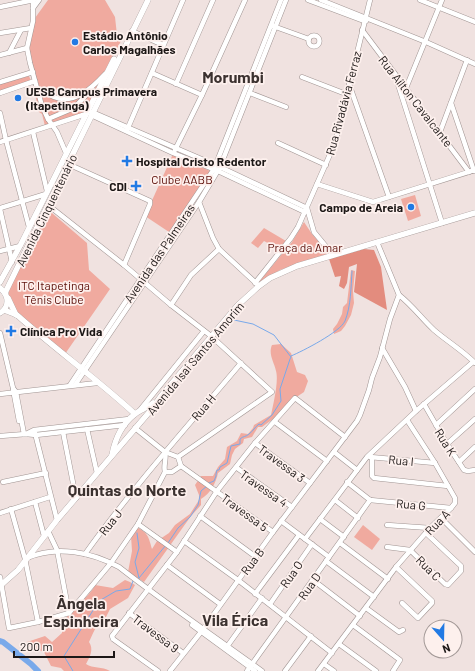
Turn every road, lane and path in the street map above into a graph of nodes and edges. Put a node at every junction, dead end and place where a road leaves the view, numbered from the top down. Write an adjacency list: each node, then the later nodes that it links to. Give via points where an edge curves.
1 (33, 0): 14 (street); 15 (street)
2 (39, 0): 15 (street)
3 (146, 0): 23 (main road, Avenida Cinquentenário); 37 (main road, Avenida Cinquentenário)
4 (183, 0): 27 (street)
5 (213, 0): 40 (street)
6 (245, 0): 48 (street)
7 (281, 0): 19 (street, Avenida das Palmeiras)
8 (286, 0): 19 (street, Avenida das Palmeiras)
9 (308, 0): 17 (street)
10 (321, 0): 17 (street)
11 (370, 0): 17 (street, Rua Rivadávia Ferraz)
12 (420, 0): 16 (street)
13 (442, 0): 16 (street)
14 (0, 7)
15 (33, 8): 20 (street)
16 (440, 8): 18 (street); 26 (street)
17 (366, 20): 22 (street, Rua Rivadávia Ferraz); 26 (street)
18 (475, 22)
19 (274, 26): 25 (street); 45 (street, Avenida das Palmeiras); 60 (street, Avenida das Palmeiras)
20 (31, 28): 21 (street); 28 (street)
21 (21, 30): 24 (street); 29 (street)
22 (362, 30): 35 (street, Rua Aílton Cavalcante); 41 (street, Rua Rivadávia Ferraz)
23 (132, 31): 27 (street); 54 (main road, Avenida Cinquentenário)
24 (0, 33)
25 (309, 39)
26 (426, 42): 31 (street); 43 (street)
27 (163, 44): 34 (street)
28 (28, 48): 29 (street); 33 (street)
29 (9, 53): 30 (street)
30 (0, 55)
31 (467, 60): 32 (street); 51 (street)
32 (475, 64)
33 (33, 72): 38 (street); 39 (street)
34 (152, 73): 40 (street); 57 (street)
35 (395, 74): 43 (street, Rua Aílton Cavalcante); 73 (street)
36 (302, 77): 47 (street)
37 (101, 80): 46 (main road, Avenida Cinquentenário); 49 (street); 54 (main road, Avenida Cinquentenário, via 105,83)
38 (35, 81): 42 (street); 44 (street)
39 (0, 82)
40 (176, 84): 48 (street)
41 (349, 84): 47 (street, Rua Rivadávia Ferraz); 75 (street)
42 (37, 88): 49 (street, via 64,99); 55 (street)
43 (406, 88): 59 (street, Rua Aílton Cavalcante)
44 (0, 93)
45 (250, 93): 52 (street); 60 (street, Avenida das Palmeiras)
46 (96, 94): 50 (street, via 91,90); 54 (main road, Avenida Cinquentenário)
47 (346, 94): 69 (street, Rua Rivadávia Ferraz, via 335,144)
48 (202, 95): 65 (street)
49 (79, 96): 50 (street)
50 (82, 100): 55 (street, via 74,108)
51 (451, 102): 59 (street); 71 (street)
52 (286, 108)
53 (0, 113): 61 (street)
54 (91, 113): 56 (street); 57 (street); 64 (main road, Avenida Cinquentenário); 66 (main road, Avenida Cinquentenário)
55 (48, 119): 56 (street)
56 (53, 124): 58 (street); 66 (street)
57 (127, 129): 65 (street); 67 (street)
58 (33, 132): 61 (street); 74 (street)
59 (440, 132): 71 (street, Rua Aílton Cavalcante)
60 (229, 137): 70 (street, Avenida das Palmeiras)
61 (6, 140): 62 (street); 76 (street)
62 (0, 142)
63 (278, 143): 69 (street)
64 (76, 148): 66 (main road, Avenida Cinquentenário); 68 (main road, Avenida Cinquentenário)
65 (176, 148): 67 (street); 70 (street)
66 (66, 153): 74 (main road, Avenida Cinquentenário)
67 (173, 153): 70 (street)
68 (68, 164): 78 (main road, Avenida Cinquentenário); 91 (street, via 150,201)
69 (326, 164): 72 (street, Rua Rivadávia Ferraz)
70 (217, 168): 77 (street, Avenida das Palmeiras); 80 (street); 92 (street, Avenida das Palmeiras)
71 (473, 171): 73 (street)
72 (317, 184): 75 (street, via 370,202); 80 (street, Rua Rivadávia Ferraz)
73 (430, 184): 75 (street); 82 (street)
74 (46, 192): 76 (street); 83 (main road, Avenida Cinquentenário)
75 (389, 198)
76 (23, 200): 79 (street); 83 (street)
77 (199, 202): 87 (street); 92 (street, Avenida das Palmeiras)
78 (48, 205): 91 (street); 96 (main road, Avenida Cinquentenário)
79 (0, 209): 86 (street)
80 (306, 210): 89 (street, via 314,232); 94 (street, Rua Rivadávia Ferraz, via 291,238)
81 (475, 213): 82 (main road, Avenida Isai Santos Amorim)
82 (442, 223): 84 (main road, Avenida Isai Santos Amorim)
83 (29, 227): 85 (main road, Avenida Cinquentenário)
84 (377, 242): 89 (main road, Avenida Isai Santos Amorim); 97 (street)
85 (20, 246): 86 (street); 90 (main road, Avenida Cinquentenário)
86 (8, 249): 88 (street); 90 (street)
87 (219, 249): 94 (street); 98 (street, via 191,275)
88 (0, 251)
89 (333, 255): 94 (main road, Avenida Isai Santos Amorim)
90 (12, 262): 93 (main road, Avenida Cinquentenário)
91 (124, 265): 92 (street)
92 (143, 281): 98 (street); 107 (street, Avenida das Palmeiras)
93 (0, 282)
94 (257, 284): 103 (main road, Avenida Isai Santos Amorim)
95 (0, 288): 96 (main road)
96 (6, 295): 99 (main road, Avenida Cinquentenário, via 7,304); 100 (main road)
97 (399, 296): 104 (street, Rua B); 106 (street, via 434,330)
98 (171, 305): 101 (street)
99 (2, 311): 100 (main road)
100 (16, 316): 107 (main road)
101 (204, 331): 103 (street); 116 (street)
102 (0, 333): 111 (street)
103 (211, 336): 105 (street); 113 (main road, Avenida Isai Santos Amorim)
104 (382, 348): 115 (street); 131 (street, Rua B, via 360,415)
105 (241, 363): 135 (street, Rua H); 138 (street, via 272,392)
106 (474, 363): 114 (street)
107 (82, 370): 108 (main road); 109 (street, Avenida das Palmeiras)
108 (97, 383): 109 (street); 116 (main road)
109 (72, 385): 111 (street)
110 (475, 389): 123 (street)
111 (14, 390): 112 (street); 128 (street)
112 (0, 394)
113 (161, 396): 116 (main road); 120 (main road, Avenida Isai Santos Amorim)
114 (424, 404): 115 (street); 123 (street, Rua K)
115 (416, 411): 119 (street)
116 (137, 412): 117 (main road); 120 (main road)
117 (129, 419): 122 (main road); 126 (street)
118 (475, 419): 133 (street)
119 (407, 420): 139 (street); 142 (street, Rua A)
120 (142, 421): 124 (main road, Avenida Isai Santos Amorim)
121 (275, 422): 131 (street, via 295,398); 132 (street); 140 (street)
122 (125, 425): 125 (street); 137 (main road, via 117,437)
123 (436, 425): 133 (street, Rua K)
124 (135, 428): 135 (street); 137 (main road, Avenida Isai Santos Amorim)
125 (87, 429): 127 (street); 149 (street)
126 (34, 430): 128 (street); 130 (street)
127 (63, 432): 130 (street); 156 (street)
128 (24, 434): 129 (street); 130 (street)
129 (0, 436)
130 (36, 436): 148 (street)
131 (345, 437): 136 (street, Rua B)
132 (255, 443): 144 (street); 152 (street, Travessa 3)
133 (447, 444): 141 (street, Rua K)
134 (475, 447): 141 (street)
135 (165, 452): 138 (street); 147 (street); 188 (street, Rua J)
136 (334, 452): 140 (street, Rua B); 145 (street)
137 (112, 455): 149 (main road, Avenida Isai Santos Amorim)
138 (178, 457): 143 (street)
139 (369, 457): 142 (street, Rua I); 145 (street); 153 (street, via 374,478)
140 (327, 461): 152 (street, Rua B)
141 (459, 462): 146 (street, Rua K, via 466,470)
142 (435, 464): 153 (street, Rua A)
143 (181, 466): 147 (street, via 172,472); 154 (street, Travessa 5)
144 (236, 468): 154 (street); 160 (street, Travessa 4)
145 (357, 470): 151 (street)
146 (475, 470)
147 (165, 472): 170 (street)
148 (46, 473): 150 (street); 155 (street)
149 (97, 473): 156 (main road, Avenida Isai Santos Amorim)
150 (3, 482)
151 (348, 482): 157 (street); 158 (street)
152 (310, 484): 160 (street, Rua B)
153 (448, 486): 161 (street, Rua A, via 455,498)
154 (217, 492): 164 (street); 174 (street, Travessa 5)
155 (50, 497): 159 (street); 168 (street)
156 (76, 498): 168 (main road, Avenida Isai Santos Amorim)
157 (334, 500): 165 (street); 167 (street)
158 (370, 500): 161 (street, Rua G); 165 (street, Rua D)
159 (34, 502): 162 (street); 177 (street)
160 (292, 507): 169 (street, Rua B)
161 (451, 508): 166 (street, Rua A)
162 (11, 510): 163 (street); 190 (street)
163 (0, 512)
164 (200, 516): 180 (street); 189 (street)
165 (358, 518): 178 (street, Rua D)
166 (441, 518): 172 (street, Rua A); 187 (street)
167 (320, 519): 178 (street); 179 (street)
168 (57, 520): 173 (main road, Avenida Isai Santos Amorim)
169 (281, 522): 174 (street, Rua B); 176 (street)
170 (138, 524): 186 (street); 192 (street)
171 (387, 525): 172 (street)
172 (430, 528): 175 (street, Rua A)
173 (48, 531): 177 (main road, Avenida Isai Santos Amorim); 184 (street)
174 (273, 532): 189 (street, Rua B)
175 (426, 533): 185 (street, Rua A); 185 (street, Rua C, via 461,566 461,571 448,585)
176 (299, 535): 179 (street); 201 (street)
177 (44, 536): 190 (main road, Avenida Isai Santos Amorim)
178 (344, 537): 182 (street, Rua D)
179 (305, 539): 181 (street)
180 (184, 541): 186 (street); 197 (street)
181 (312, 544): 191 (street); 206 (street, Rua O)
182 (340, 544): 191 (street, Rua D); 196 (street)
183 (387, 547): 185 (street)
184 (57, 550): 188 (street); 190 (street); 208 (street)
185 (410, 550): 194 (street, Rua A)
186 (176, 552): 193 (street)
187 (475, 552)
188 (85, 554): 192 (street)
189 (256, 557): 197 (street, Rua B)
190 (25, 559): 199 (main road, Avenida Isai Santos Amorim); 212 (street)
191 (328, 559): 198 (street, Rua D); 202 (street)
192 (111, 563): 200 (street); 208 (street)
193 (167, 565): 200 (street); 205 (street)
194 (396, 567): 196 (street, Rua A); 204 (street, via 432,601 418,618)
195 (0, 577): 199 (street)
196 (388, 579): 202 (street, Rua A)
197 (238, 580): 201 (street); 205 (street, Rua B)
198 (313, 580): 210 (street); 211 (street, Rua D)
199 (1, 586): 212 (street, via 9,628)
200 (149, 590): 209 (street); 215 (street)
201 (255, 594): 203 (street)
202 (374, 597): 207 (street, Rua A)
203 (262, 598): 206 (street); 218 (street)
204 (402, 603)
205 (220, 604): 215 (street, Rua B)
206 (270, 604): 211 (street)
207 (366, 608): 210 (street, Rua A); 214 (street, via 400,633)
208 (69, 613): 212 (street)
209 (129, 613): 219 (street, Travessa 9); 223 (street, via 111,637)
210 (360, 616): 213 (street, Rua A)
211 (287, 618): 216 (street); 222 (street, Rua D)
212 (38, 622)
213 (353, 625): 217 (street, Rua A); 231 (street, via 400,660)
214 (403, 630)
215 (202, 631): 218 (street); 219 (street, Rua B)
216 (311, 636): 220 (street); 227 (street)
217 (339, 644): 220 (street, Rua A); 230 (street)
218 (227, 648): 222 (street)
219 (183, 653): 224 (street, Rua B)
220 (332, 653): 221 (street, Rua A)
221 (324, 664): 228 (street, Rua A); 229 (street)
222 (250, 667): 225 (street); 226 (street)
223 (158, 671)
224 (170, 671)
225 (255, 671)
226 (262, 671)
227 (285, 671)
228 (318, 671)
229 (334, 671)
230 (376, 671)
231 (393, 671)

